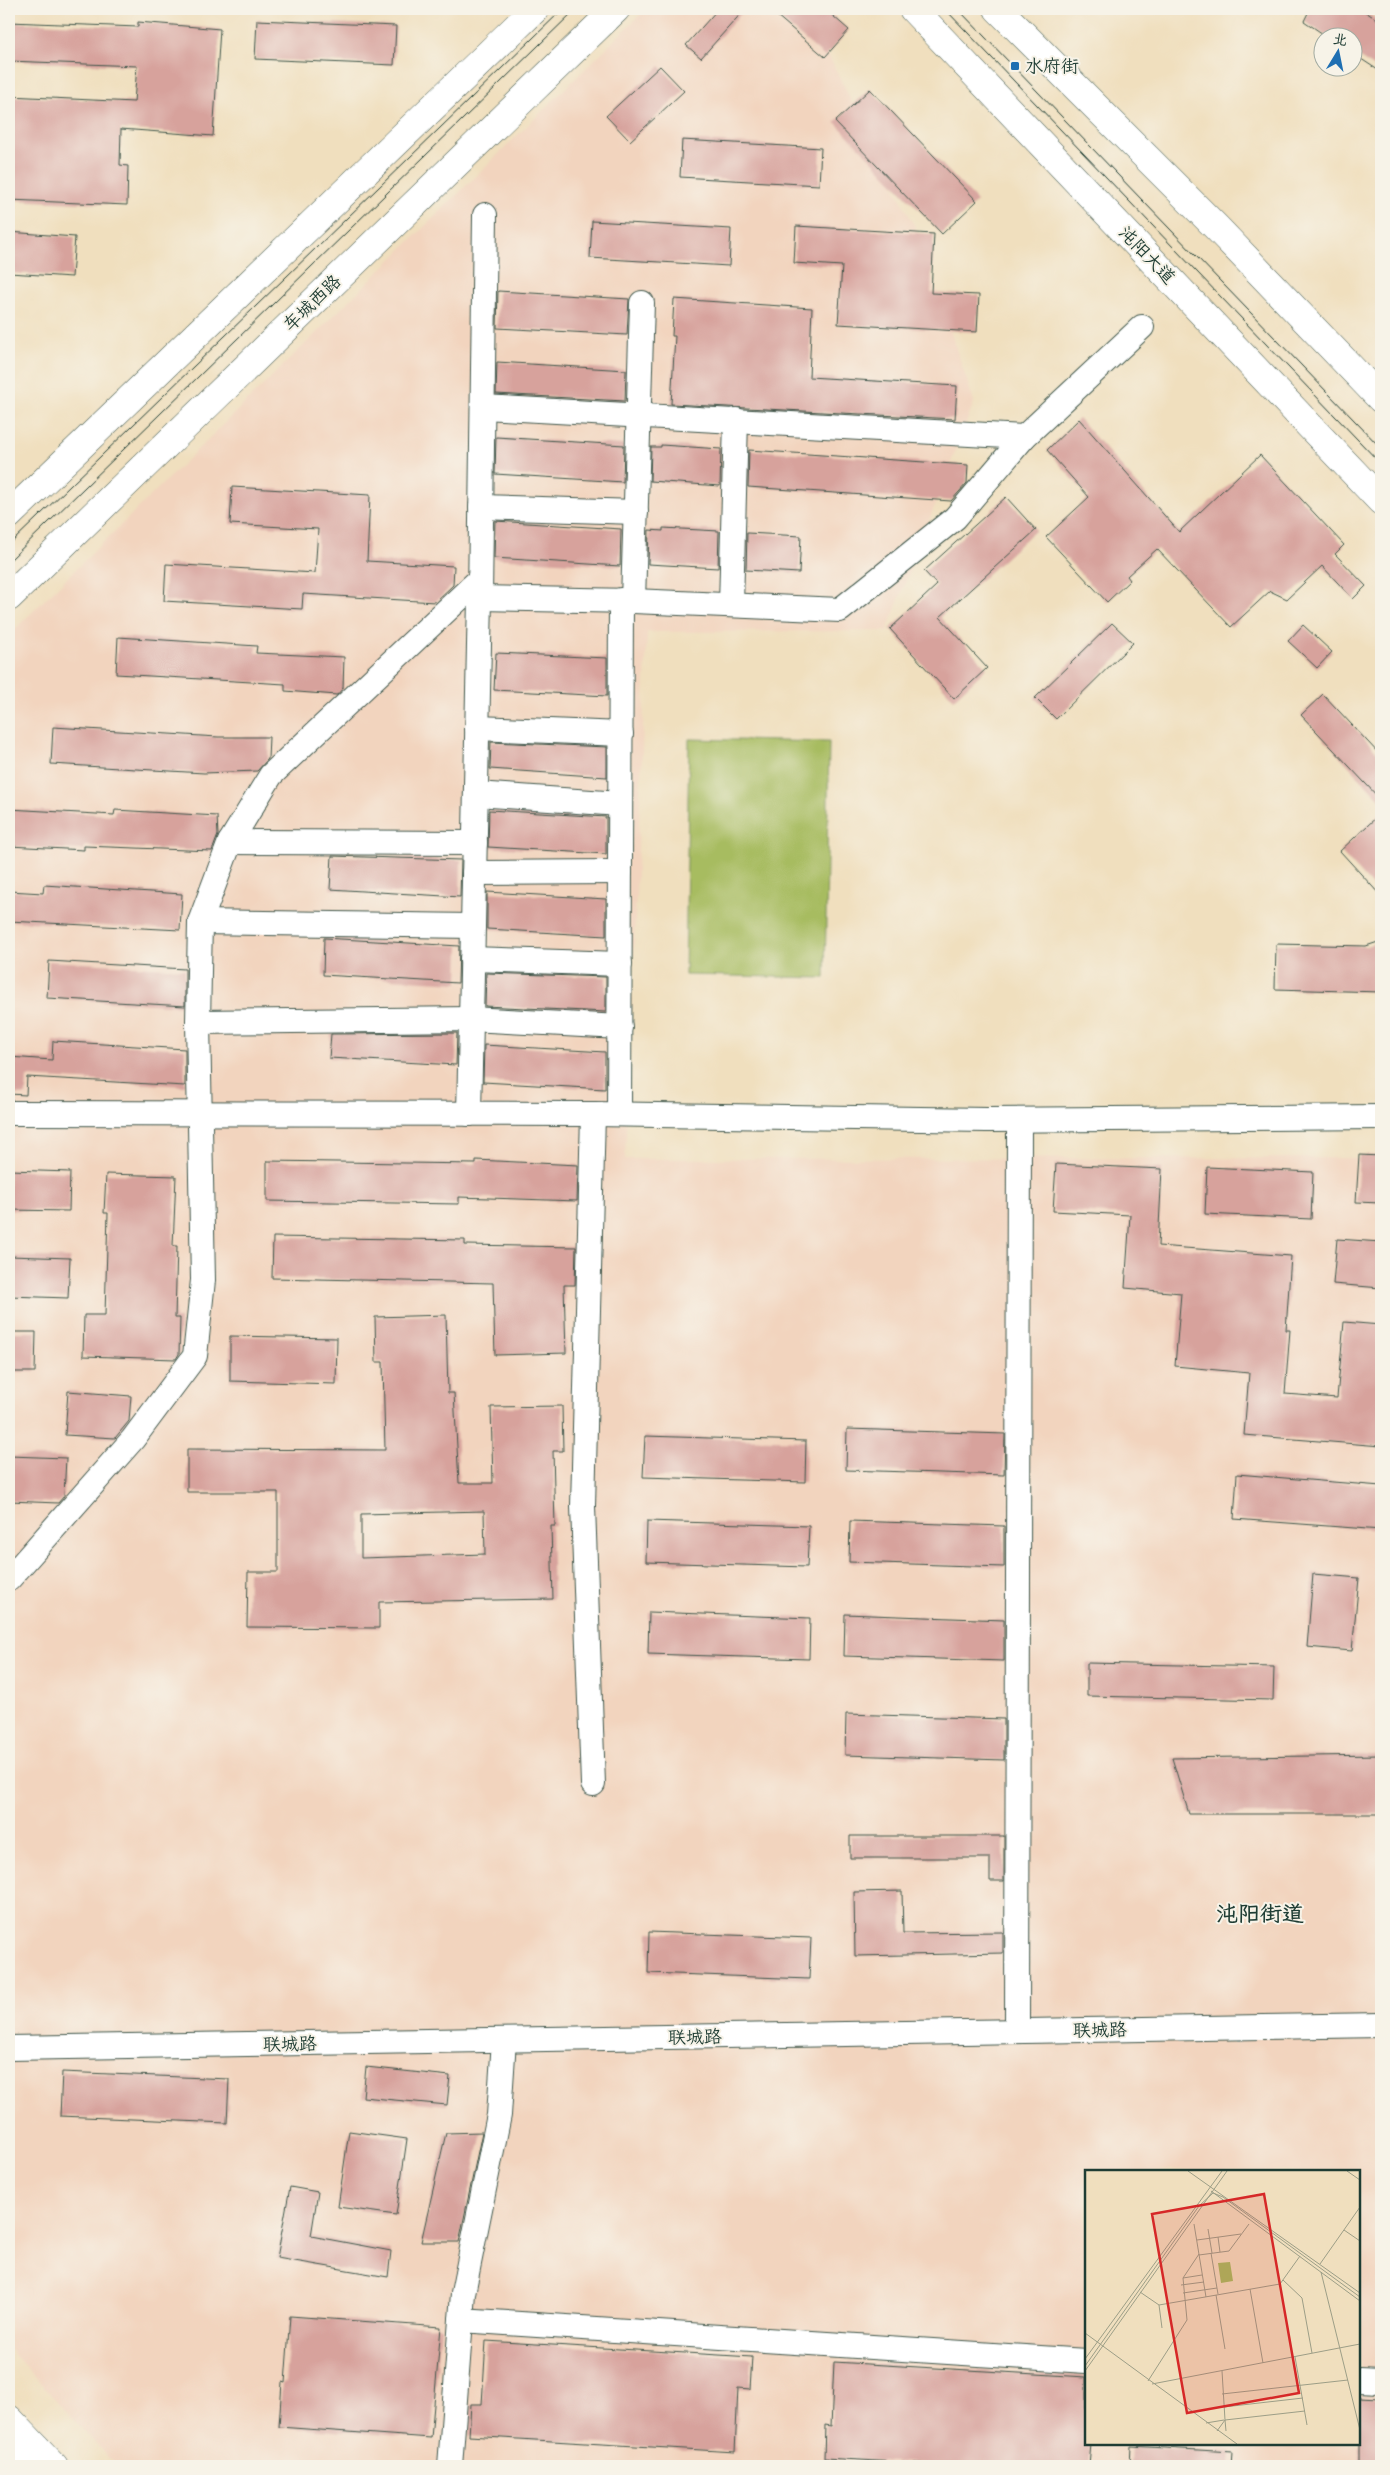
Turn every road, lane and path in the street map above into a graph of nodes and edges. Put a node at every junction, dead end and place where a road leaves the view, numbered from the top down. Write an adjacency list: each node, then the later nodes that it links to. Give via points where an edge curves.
1 (535, 9): 16 (main road)
2 (616, 9): 18 (main road, 车城西路)
3 (913, 9): 13 (main road, 沌阳大道)
4 (998, 9): 8 (main road, via 1217,228)
5 (485, 215): 9 (street)
6 (642, 303): 10 (street)
7 (1142, 328): 12 (street)
8 (1381, 399)
9 (483, 407): 10 (street); 14 (street)
10 (639, 414): 11 (street); 15 (street)
11 (736, 420): 12 (street); 20 (street)
12 (1024, 437): 20 (street, via 954,518 840,610)
13 (1381, 501)
14 (481, 507): 15 (street); 17 (street)
15 (636, 512): 19 (street)
16 (9, 515)
17 (480, 589): 19 (street); 21 (street); 25 (street, via 271,775)
18 (9, 597)
19 (627, 600): 20 (street); 22 (street)
20 (731, 605)
21 (477, 728): 22 (street); 23 (street)
22 (621, 734): 24 (street)
23 (476, 794): 24 (street); 26 (street)
24 (620, 804): 27 (street)
25 (230, 842): 26 (street); 29 (street)
26 (475, 843): 28 (street)
27 (620, 872): 28 (street); 32 (street)
28 (474, 873): 30 (street)
29 (200, 922): 30 (street); 34 (street)
30 (473, 926): 31 (street)
31 (472, 959): 32 (street); 33 (street)
32 (620, 964): 35 (street)
33 (471, 1019): 34 (street); 35 (street); 38 (street)
34 (198, 1022): 36 (street)
35 (620, 1027): 40 (street)
36 (199, 1112): 37 (street); 38 (street); 43 (street, via 203,1280 195,1356 133,1439)
37 (9, 1113)
38 (469, 1114): 39 (street)
39 (593, 1114): 40 (street); 44 (street, via 583,1506)
40 (619, 1114): 42 (street)
41 (1381, 1118): 42 (street)
42 (1019, 1120): 46 (street)
43 (9, 1579)
44 (593, 1784)
45 (1381, 2026): 46 (street, 联城路)
46 (1017, 2031): 47 (street, 联城路)
47 (504, 2040): 48 (street, 联城路); 49 (street, via 499,2115 463,2293)
48 (9, 2048)
49 (461, 2320): 50 (street); 57 (street)
50 (1085, 2362)
51 (1360, 2380): 52 (street)
52 (1381, 2381)
53 (9, 2419): 56 (main road)
54 (9, 2450): 55 (main road)
55 (24, 2466)
56 (54, 2466)
57 (450, 2466)

